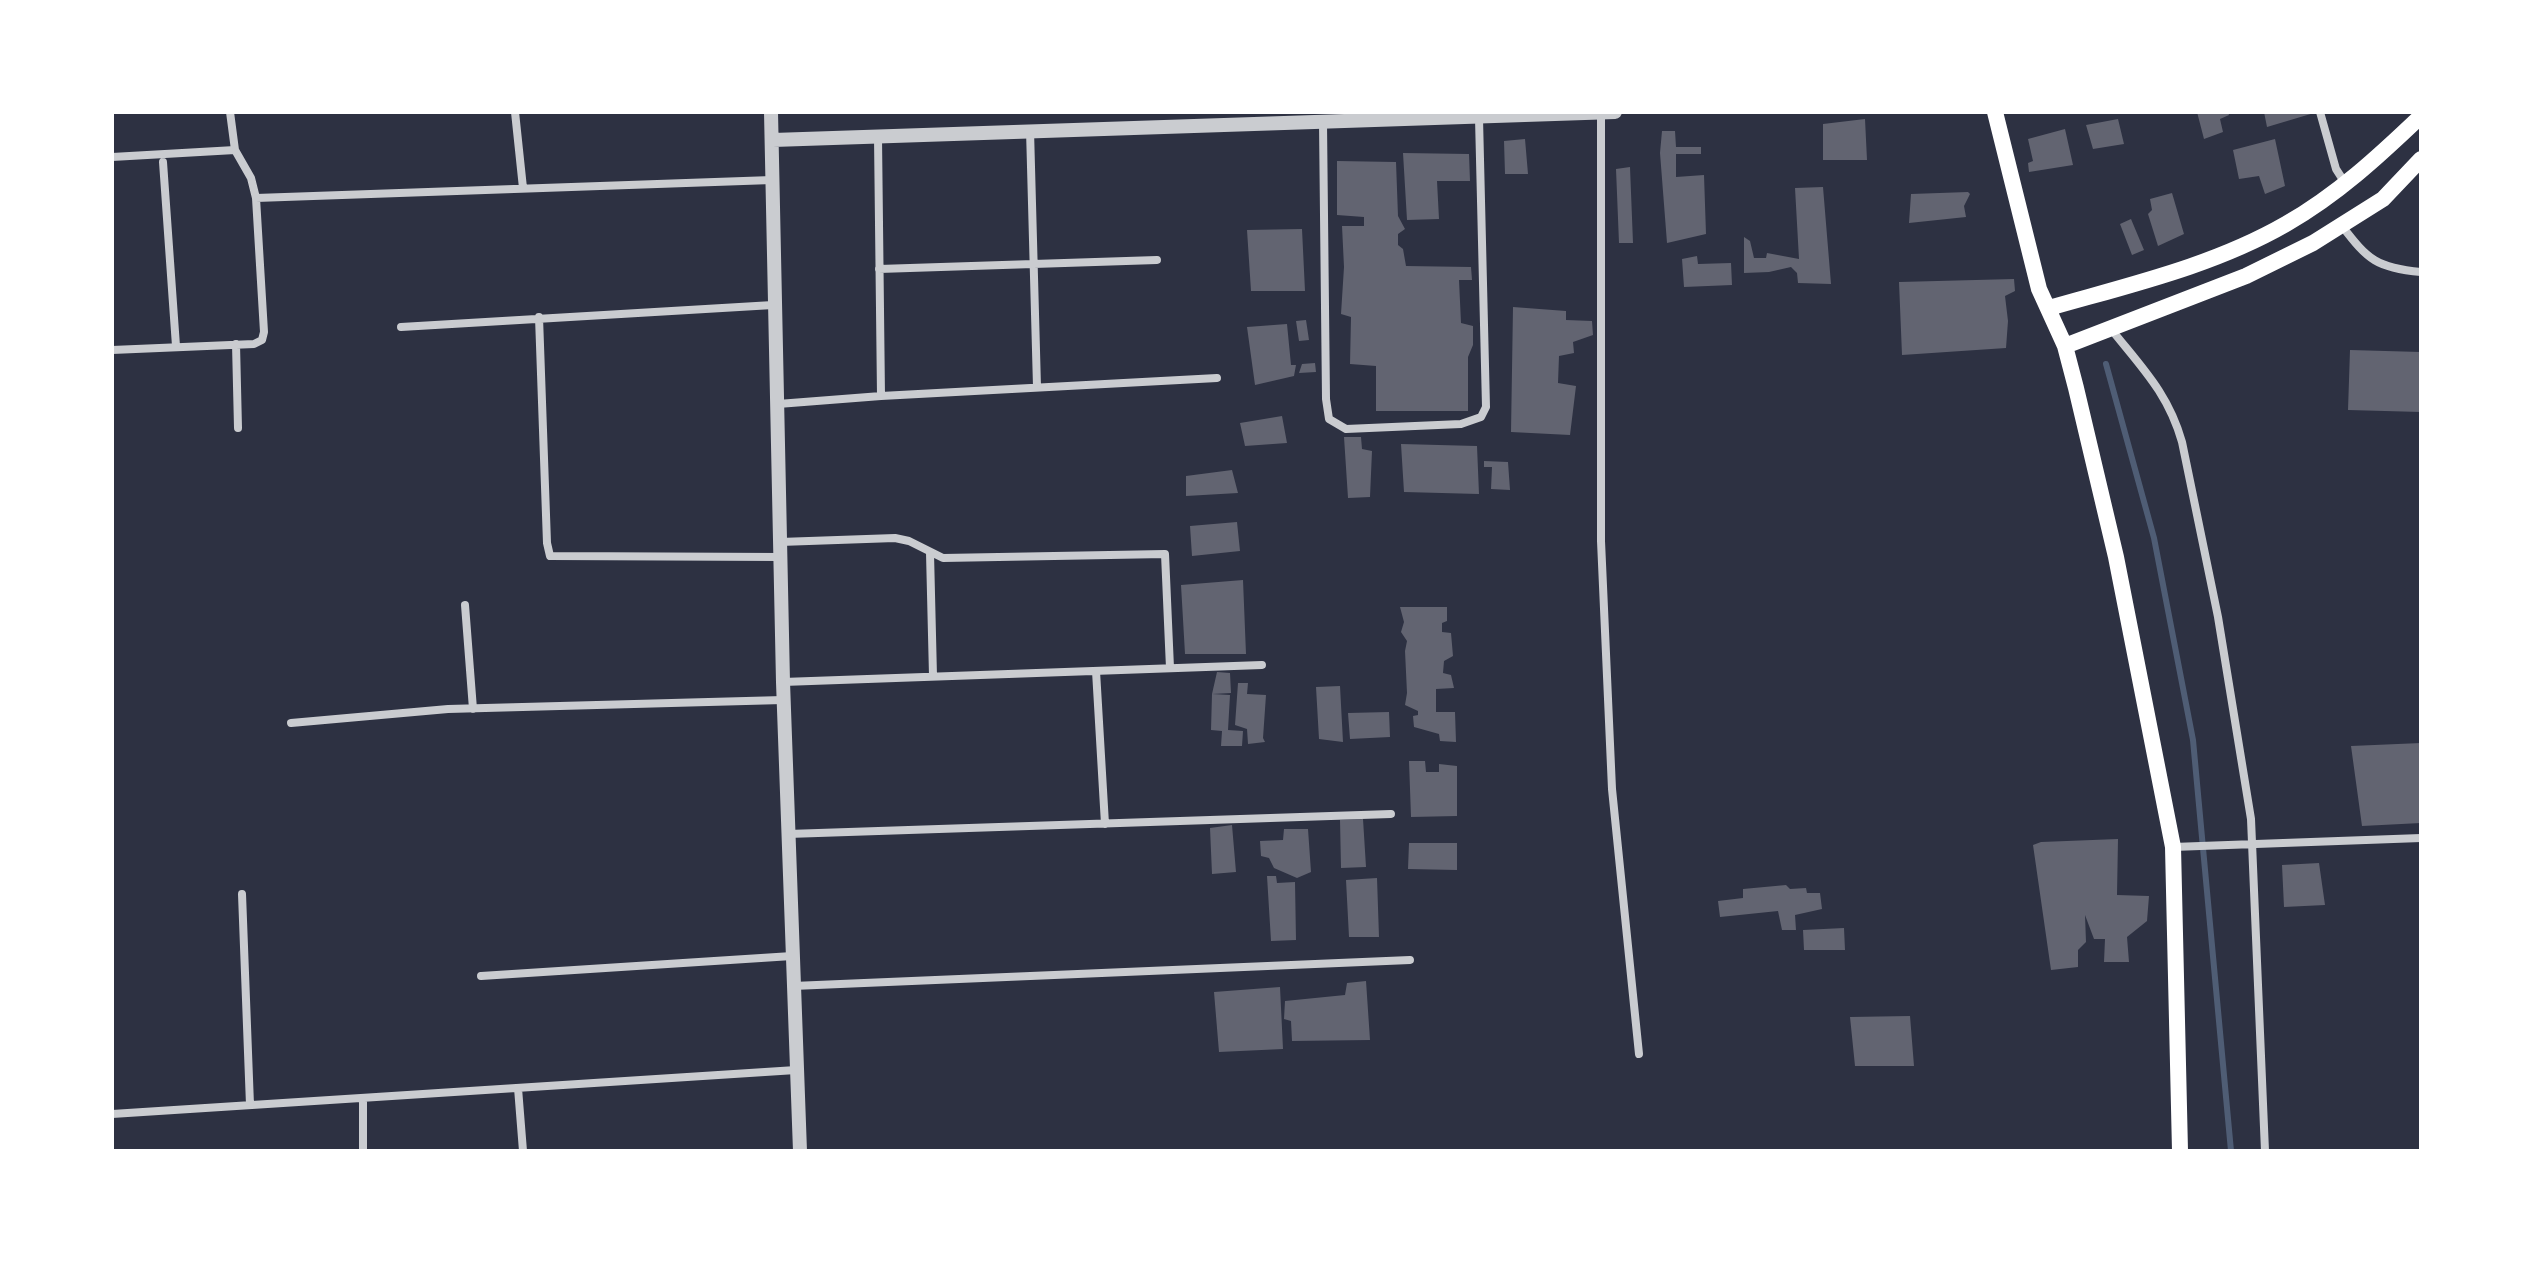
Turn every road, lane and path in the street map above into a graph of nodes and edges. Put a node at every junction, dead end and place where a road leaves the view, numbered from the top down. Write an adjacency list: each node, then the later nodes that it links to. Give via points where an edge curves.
1 (230, 112): 14 (street)
2 (515, 112): 20 (street)
3 (771, 112): 13 (street)
4 (1601, 112): 5 (street); 9 (street); 63 (street, via 1602,572 1612,789)
5 (1615, 112)
6 (1995, 112): 28 (main road, via 2039,289)
7 (2320, 112): 19 (street, via 2336,169)
8 (2421, 116): 19 (main road)
9 (1479, 118): 10 (street); 10 (street, via 1486,407 1481,417 1461,424 1346,429 1329,419 1326,399)
10 (1323, 123): 11 (street)
11 (1030, 130): 12 (street); 24 (street)
12 (878, 137): 13 (street); 25 (street)
13 (773, 140): 18 (street)
14 (235, 150): 15 (street); 21 (street)
15 (112, 157)
16 (2421, 159): 22 (main road, via 2383,199)
17 (163, 162): 33 (street)
18 (772, 180): 20 (street); 27 (street)
19 (2346, 184): 28 (main road, via 2287,224 2237,249)
20 (523, 188): 21 (street)
21 (256, 198): 32 (street, via 264,332 254,344)
22 (2342, 226): 26 (street, via 2377,264); 31 (main road, via 2246,276)
23 (1157, 260): 24 (street)
24 (1033, 264): 25 (street); 37 (street)
25 (879, 269): 38 (street)
26 (2421, 272)
27 (773, 305): 29 (street); 39 (street)
28 (2049, 308): 34 (main road)
29 (539, 317): 30 (street); 41 (street, via 550,556)
30 (401, 327)
31 (2111, 329): 34 (main road); 56 (street, via 2165,397 2182,442 2218,617)
32 (236, 344): 33 (street); 40 (street)
33 (176, 346): 35 (street)
34 (2065, 346): 57 (main road)
35 (112, 350)
36 (1217, 378): 37 (street)
37 (1037, 387): 38 (street)
38 (881, 396): 39 (street)
39 (778, 404): 41 (street)
40 (238, 428)
41 (780, 550): 42 (street, via 895,538); 48 (street)
42 (930, 553): 45 (street, via 943,558 1165,554); 47 (street)
43 (465, 605): 50 (street)
44 (1262, 665): 45 (street)
45 (1170, 668): 46 (street)
46 (1096, 671): 47 (street); 53 (street)
47 (933, 676): 48 (street)
48 (783, 682): 49 (street)
49 (783, 700): 50 (street); 54 (street)
50 (473, 709): 51 (street)
51 (291, 723)
52 (1391, 814): 53 (street)
53 (1105, 824): 54 (street)
54 (788, 834): 59 (street)
55 (2421, 838): 56 (street)
56 (2254, 845): 57 (street); 73 (street)
57 (2180, 846): 72 (main road)
58 (242, 894): 67 (street)
59 (792, 956): 61 (street); 62 (street)
60 (1410, 960): 62 (street)
61 (481, 976)
62 (793, 986): 64 (street)
63 (1639, 1054)
64 (796, 1070): 65 (street); 71 (street)
65 (518, 1088): 66 (street); 70 (street)
66 (363, 1098): 67 (street); 69 (street)
67 (250, 1105): 68 (street)
68 (112, 1114)
69 (363, 1151)
70 (523, 1151)
71 (800, 1151)
72 (2180, 1151)
73 (2265, 1151)

